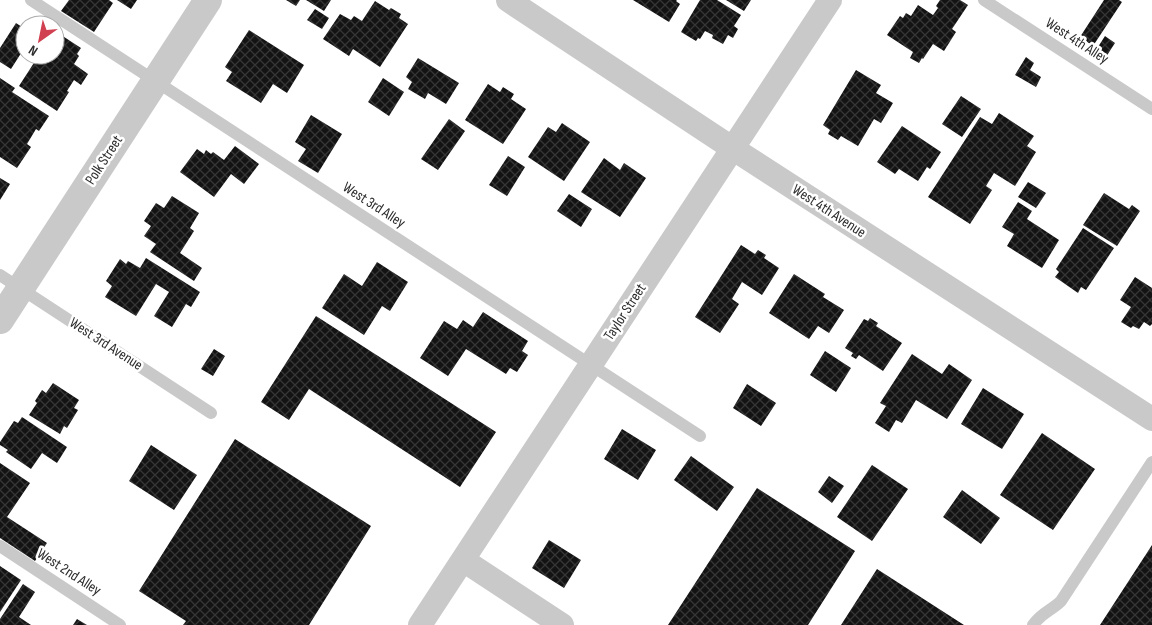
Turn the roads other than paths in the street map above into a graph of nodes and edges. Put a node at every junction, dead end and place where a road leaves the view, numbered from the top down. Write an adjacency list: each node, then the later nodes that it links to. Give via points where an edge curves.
1 (31, 0): 6 (lane, West 3rd Alley)
2 (208, 0): 6 (street, Polk Street)
3 (508, 0): 8 (street, West 4th Avenue)
4 (830, 0): 8 (street, Taylor Street)
5 (984, 0): 7 (lane, West 4th Alley)
6 (156, 81): 9 (street, Polk Street); 11 (lane, West 3rd Alley)
7 (1152, 109)
8 (732, 148): 11 (street, Taylor Street); 13 (street, West 4th Avenue)
9 (10, 282): 10 (street, Polk Street); 12 (lane, West 3rd Avenue)
10 (0, 320)
11 (590, 365): 14 (lane, West 3rd Alley); 17 (street, Taylor Street)
12 (211, 413)
13 (1152, 419)
14 (700, 436)
15 (1152, 462): 21 (lane, via 1061,601)
16 (0, 546): 18 (lane, West 2nd Alley)
17 (464, 560): 19 (street, Taylor Street); 20 (street)
18 (120, 625)
19 (420, 625)
20 (562, 625)
21 (1033, 625)

